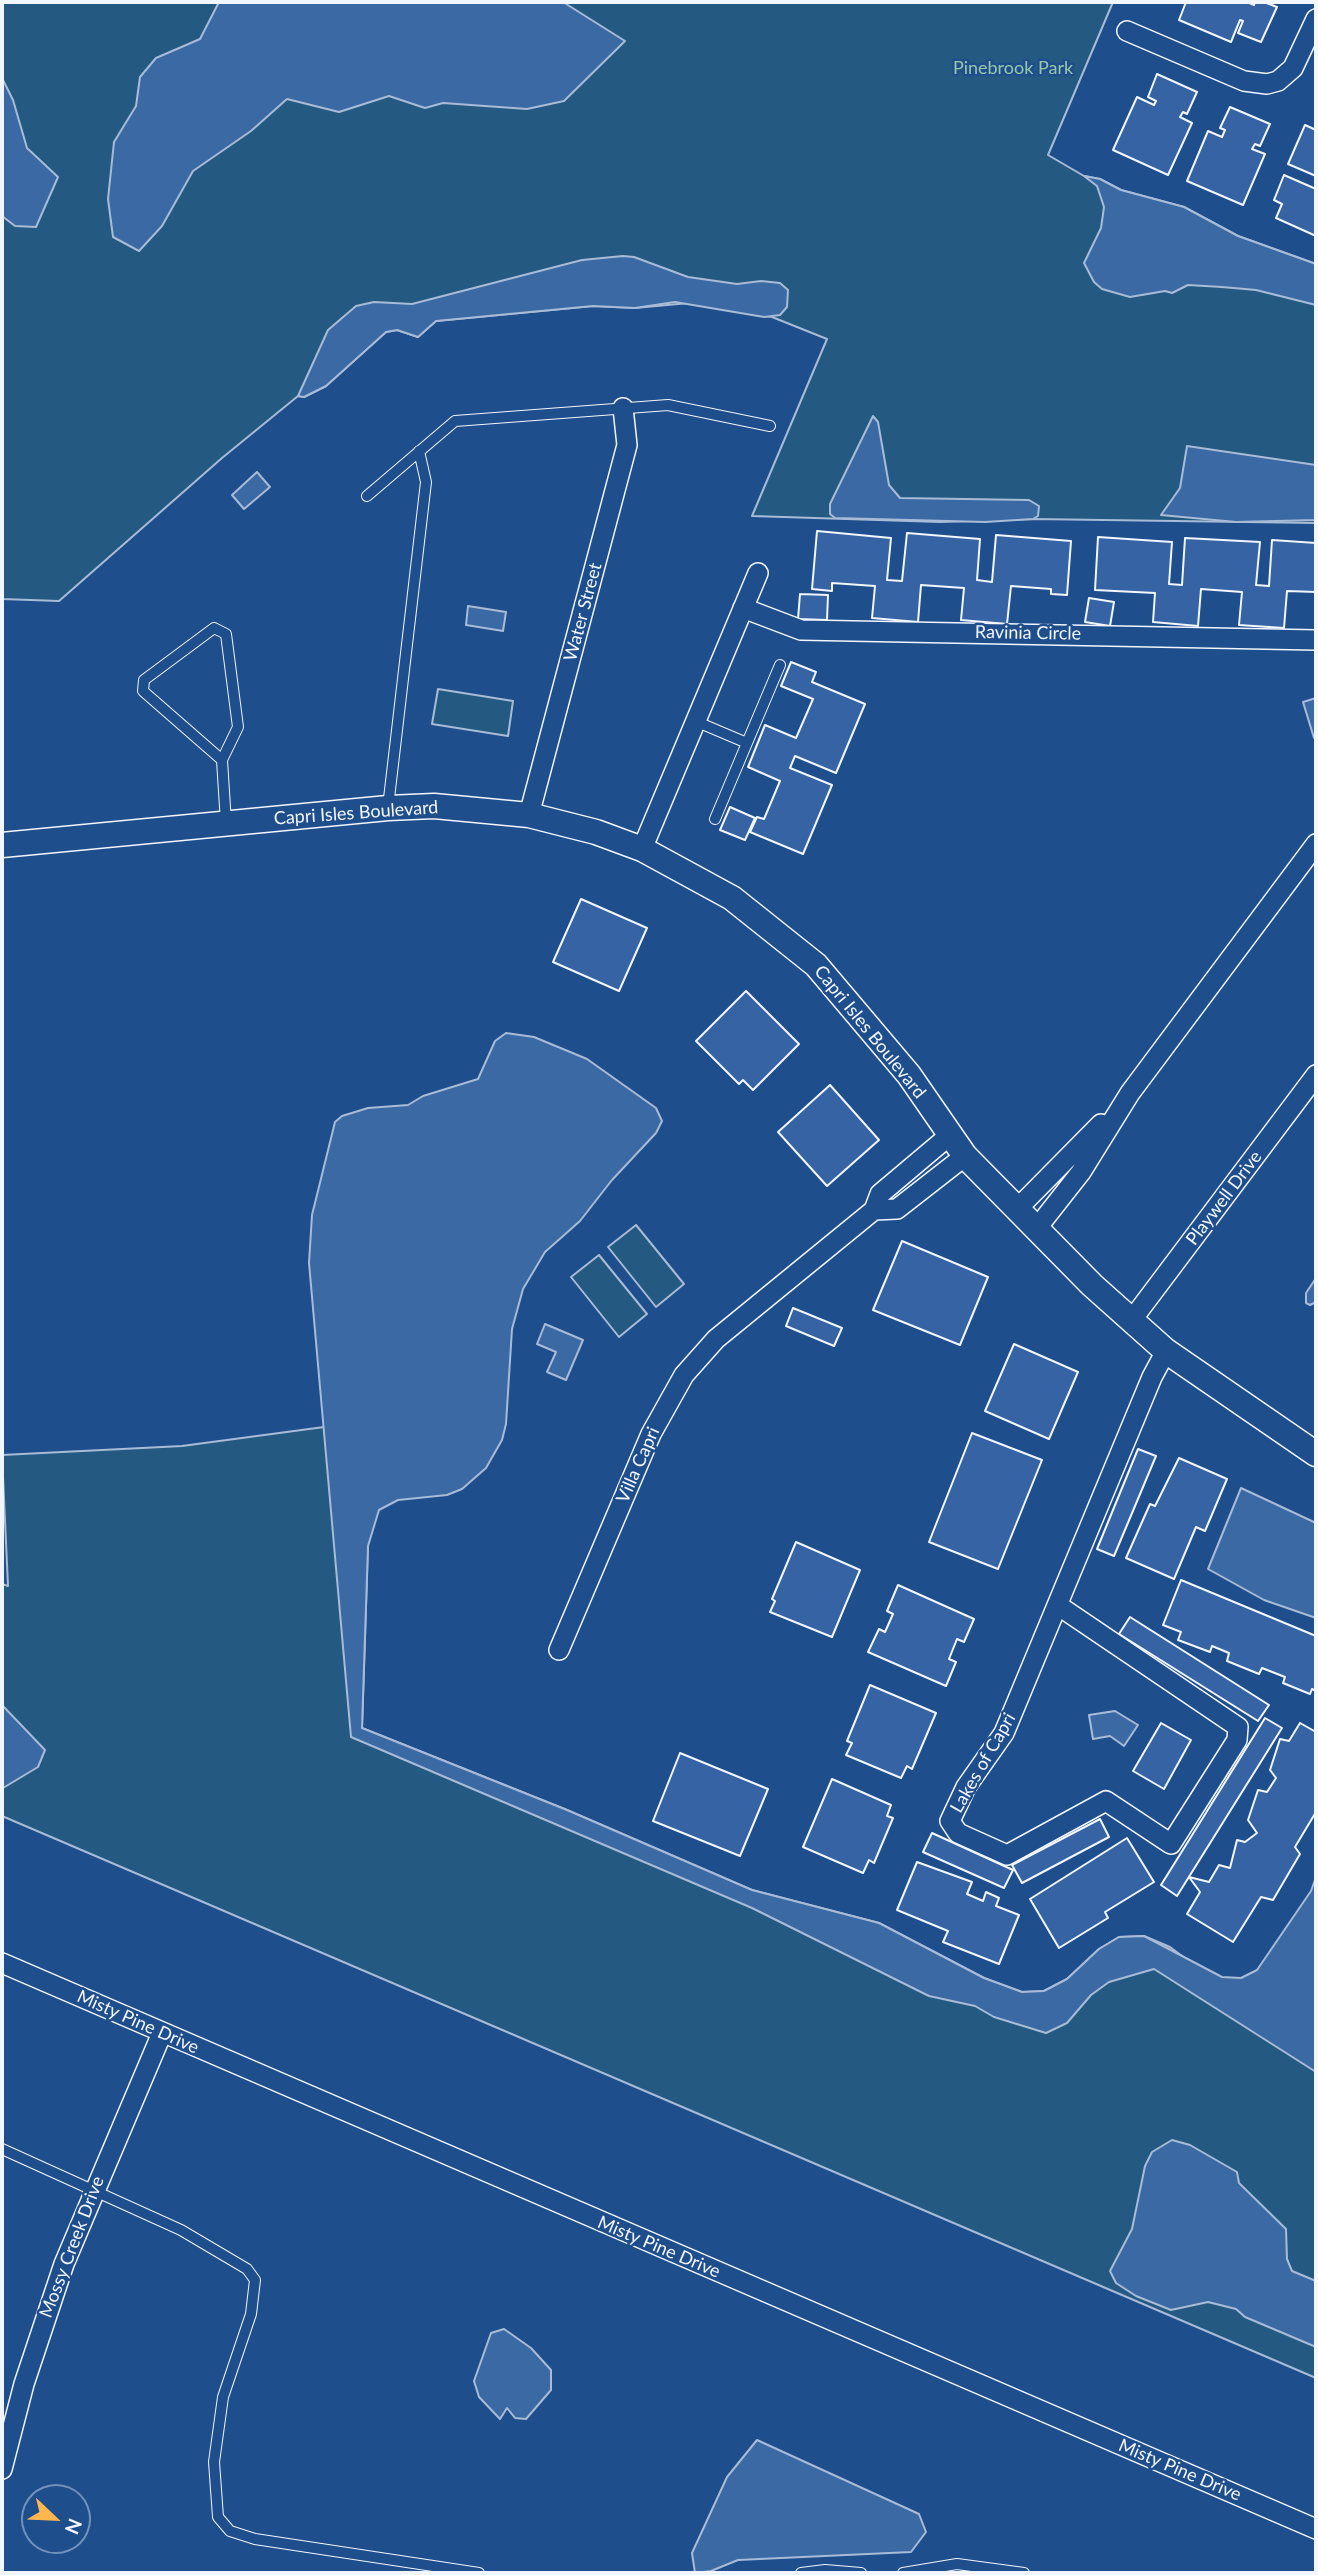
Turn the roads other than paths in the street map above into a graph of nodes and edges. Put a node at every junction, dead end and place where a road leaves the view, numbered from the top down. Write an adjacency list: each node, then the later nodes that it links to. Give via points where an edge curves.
1 (1316, 19): 2 (street, via 1293,68 1267,84 1244,81)
2 (1126, 31)
3 (623, 408): 4 (lane, via 668,405); 5 (lane, via 455,421); 15 (street, Water Street, via 627,445)
4 (770, 426)
5 (419, 451): 6 (lane); 14 (lane, via 426,482)
6 (367, 496)
7 (758, 573): 8 (street)
8 (743, 608): 9 (street, Ravinia Circle, via 801,630); 11 (street)
9 (1316, 640)
10 (780, 665): 12 (lane)
11 (695, 721): 12 (lane); 20 (street)
12 (747, 743): 16 (lane)
13 (222, 760): 13 (lane, via 143,691 144,680 214,628 226,634 238,727); 17 (lane)
14 (388, 808): 15 (street, Capri Isles Boulevard, via 456,807); 17 (street, Capri Isles Boulevard)
15 (529, 816): 20 (street, Capri Isles Boulevard)
16 (715, 820)
17 (226, 824): 19 (street, Capri Isles Boulevard)
18 (1316, 844): 22 (street)
19 (2, 845)
20 (642, 849): 23 (street, Capri Isles Boulevard, via 732,898 816,965 909,1075)
21 (1316, 1075): 28 (street, Playwell Drive)
22 (1130, 1093): 25 (street); 27 (street, via 1081,1172)
23 (950, 1135): 24 (street, Capri Isles Boulevard); 26 (street, via 881,1192)
24 (965, 1156): 25 (street, Capri Isles Boulevard); 26 (street, via 897,1209)
25 (1018, 1208): 27 (street, Capri Isles Boulevard)
26 (874, 1210): 32 (street, Villa Capri, via 701,1353 667,1403)
27 (1037, 1228): 28 (street, Capri Isles Boulevard)
28 (1131, 1321): 29 (street, Capri Isles Boulevard)
29 (1166, 1351): 30 (street, Capri Isles Boulevard); 31 (street, Lakes of Capri)
30 (1316, 1454)
31 (1059, 1606): 31 (street, Lakes of Capri, via 1004,1733 966,1787 950,1825 1007,1855 1105,1801 1171,1844 1237,1740 1238,1727)
32 (559, 1650)
33 (2, 1963): 34 (street, Misty Pine Drive)
34 (162, 2033): 36 (street, Mossy Creek Drive); 38 (street, Misty Pine Drive)
35 (2, 2149): 36 (lane)
36 (94, 2190): 37 (street, Mossy Creek Drive, via 42,2323); 39 (lane, via 201,2241 247,2269 255,2280 251,2314 223,2397 214,2462 218,2517 230,2531 255,2539)
37 (2, 2469)
38 (1316, 2529)
39 (478, 2573)
40 (801, 2573): 41 (lane)
41 (861, 2573)
42 (903, 2573): 43 (lane, via 957,2564)
43 (1024, 2573)

